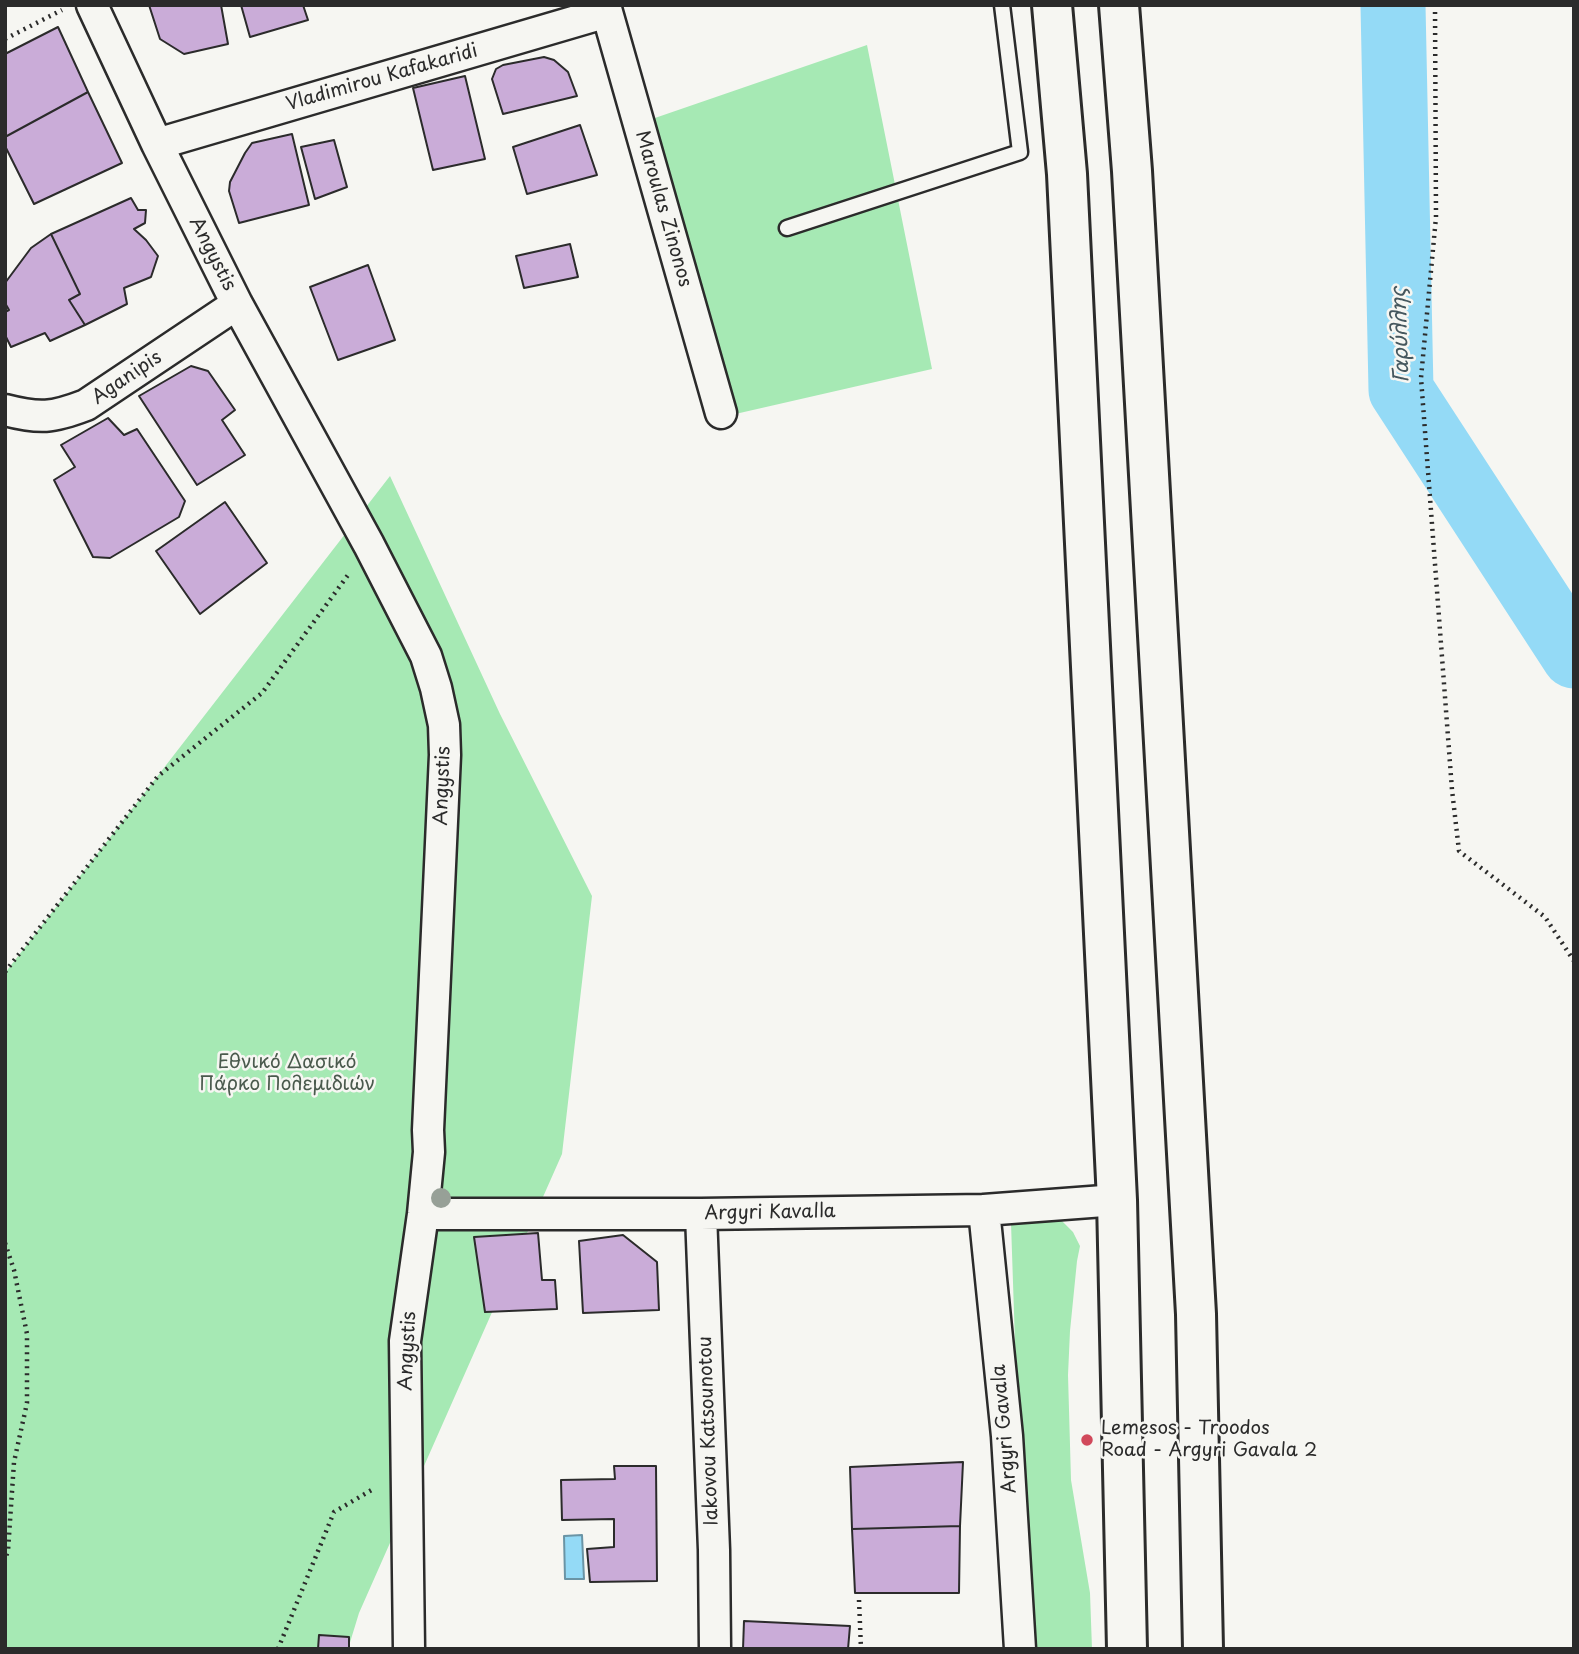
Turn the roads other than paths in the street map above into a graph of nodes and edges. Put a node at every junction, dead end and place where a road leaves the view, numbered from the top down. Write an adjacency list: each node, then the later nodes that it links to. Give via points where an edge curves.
1 (92, 5): 6 (street, Angystis)
2 (1002, 5): 7 (lane, via 1020,152)
3 (1052, 5): 11 (main road, via 1067,174)
4 (1119, 5): 19 (main road, via 1196,1314)
5 (606, 9): 6 (street, Vladimirou Kafakaridi); 10 (street, Maroulas Zinonos)
6 (157, 144): 8 (street, Angystis)
7 (787, 228)
8 (237, 304): 9 (street, Aganipis, via 86,405 60,415 30,416); 13 (street, Angystis, via 426,656 444,725)
9 (5, 410)
10 (721, 413)
11 (1117, 1200): 12 (street, Argyri Kavalla); 18 (main road)
12 (984, 1210): 14 (street, Argyri Kavalla); 17 (street, Argyri Gavala, via 1007,1436)
13 (423, 1214): 14 (street, Argyri Kavalla); 15 (street, Angystis, via 405,1341)
14 (701, 1214): 16 (street, Iakovou Katsounotou)
15 (409, 1649)
16 (715, 1649)
17 (1020, 1649)
18 (1127, 1649)
19 (1203, 1649)

